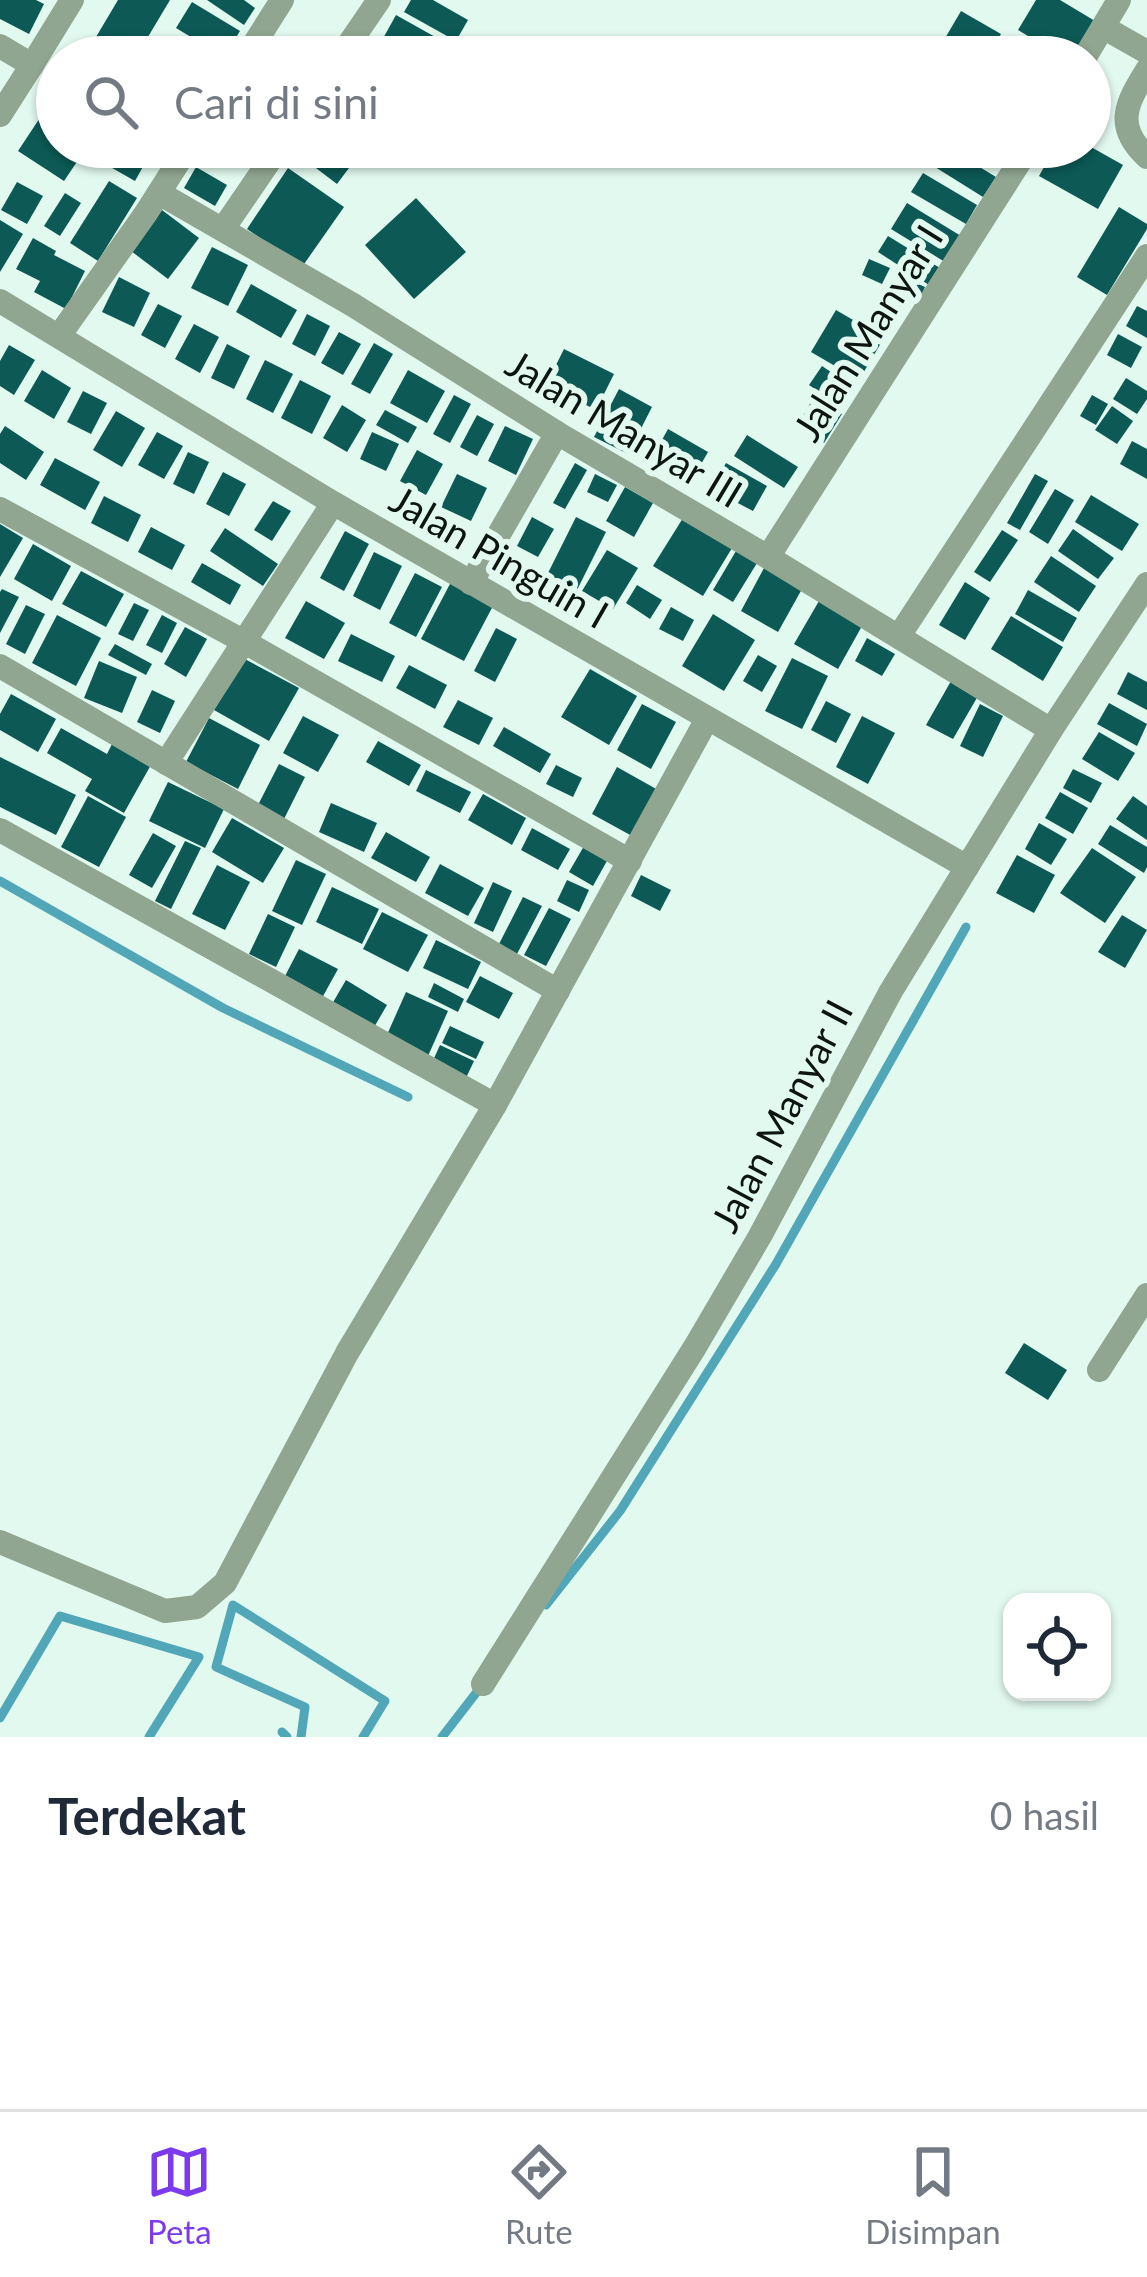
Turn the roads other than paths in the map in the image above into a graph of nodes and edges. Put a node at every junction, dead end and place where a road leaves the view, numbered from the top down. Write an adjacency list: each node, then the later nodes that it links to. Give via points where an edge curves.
1 (72, 0): 6 (street)
2 (282, 0): 7 (street)
3 (379, 0): 8 (street)
4 (1119, 0): 5 (street)
5 (1103, 27): 9 (street); 11 (street)
6 (50, 36)
7 (259, 36)
8 (354, 36)
9 (1098, 36)
10 (0, 46): 13 (street)
11 (1147, 52)
12 (36, 58): 13 (street)
13 (32, 65): 15 (street)
14 (1147, 70): 16 (street, via 1125,121)
15 (0, 115)
16 (1147, 157)
17 (175, 168): 20 (street)
18 (265, 168): 21 (street)
19 (1016, 168): 28 (street, Jalan Manyar I)
20 (159, 193): 21 (street, Jalan Manyar III); 24 (street)
21 (224, 229): 25 (street, Jalan Manyar III)
22 (1147, 256): 31 (street)
23 (0, 302): 24 (street, Jalan Pinguin I)
24 (59, 335): 26 (street, Jalan Pinguin I)
25 (557, 433): 28 (street, Jalan Manyar III); 29 (street)
26 (333, 503): 29 (street, Jalan Pinguin I); 32 (street)
27 (0, 509): 32 (street)
28 (768, 557): 31 (street, Jalan Manyar III)
29 (471, 583): 34 (street, Jalan Pinguin I)
30 (1147, 584): 35 (street, Jalan Manyar II)
31 (899, 636): 35 (street, Jalan Manyar III)
32 (243, 641): 36 (street); 38 (street)
33 (0, 666): 36 (street)
34 (707, 719): 38 (street); 39 (street, Jalan Pinguin I)
35 (1051, 730): 39 (street, Jalan Manyar II)
36 (166, 763): 40 (street)
37 (0, 830): 41 (street)
38 (630, 861): 40 (street)
39 (967, 867): 45 (street, Jalan Manyar II, via 695,1347)
40 (558, 991): 41 (street)
41 (495, 1105): 44 (street, via 347,1353 225,1582 197,1607 165,1611)
42 (1147, 1295): 43 (street)
43 (1099, 1370)
44 (0, 1542)
45 (483, 1684)

